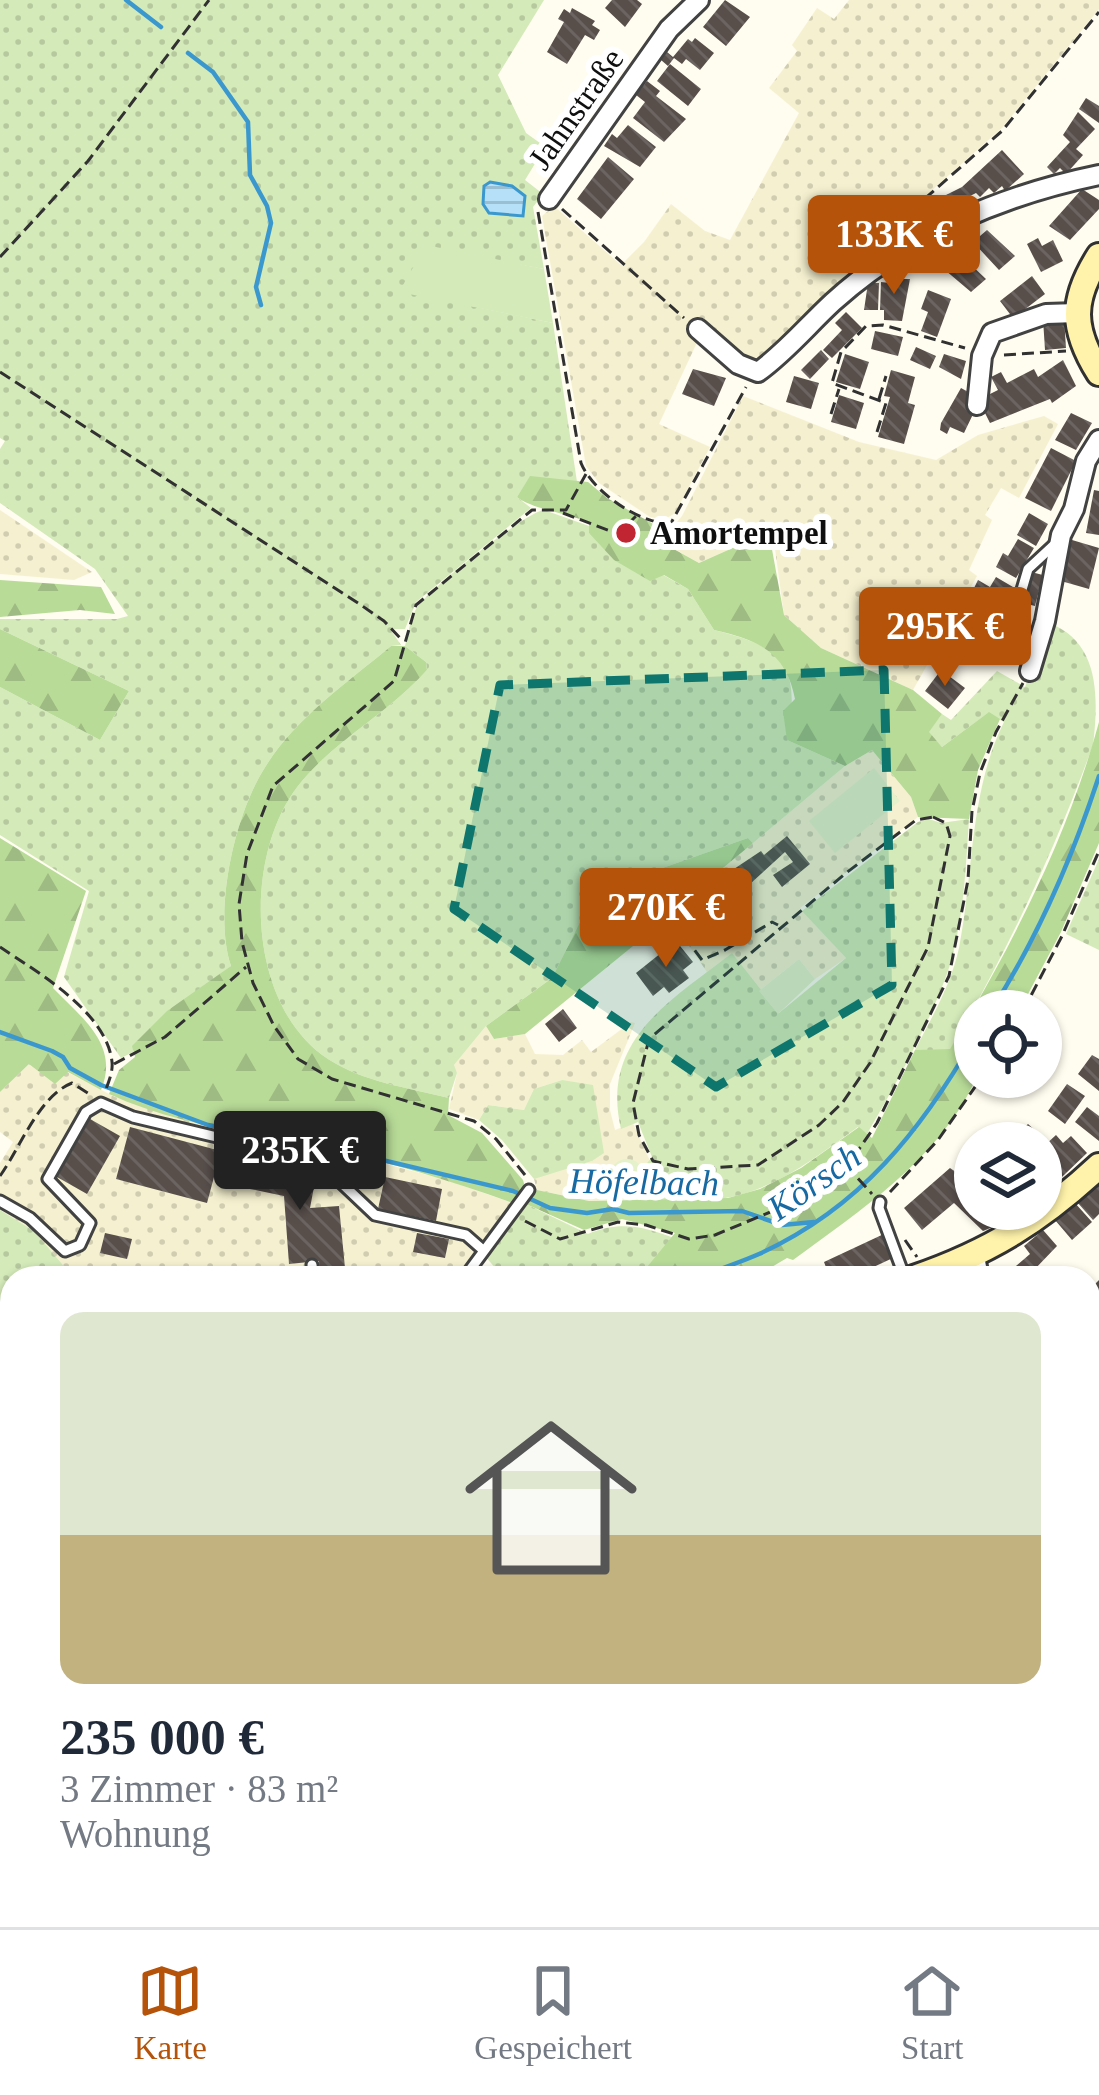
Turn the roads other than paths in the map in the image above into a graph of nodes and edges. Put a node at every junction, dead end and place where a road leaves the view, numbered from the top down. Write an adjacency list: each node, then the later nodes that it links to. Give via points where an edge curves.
1 (699, 0): 3 (street, Jahnstraße)
2 (666, 1): 3 (street)
3 (684, 14): 5 (street, Jahnstraße)
4 (1099, 175): 8 (street, via 928,234 836,299 758,372)
5 (549, 199)
6 (1099, 256): 7 (main road)
7 (1077, 313): 9 (main road); 10 (street, via 997,329 983,351)
8 (698, 328)
9 (1099, 373)
10 (977, 405)
11 (1099, 440): 12 (street)
12 (1060, 540): 13 (lane, via 1028,569); 14 (street)
13 (1007, 641)
14 (1030, 671)
15 (1099, 1166): 22 (main road)
16 (528, 1184): 19 (lane)
17 (0, 1201): 19 (lane, via 65,1251 80,1245 90,1223 48,1178 102,1099 129,1116 305,1158 372,1214 469,1236)
18 (880, 1202): 21 (lane)
19 (483, 1250): 20 (lane)
20 (472, 1266)
21 (905, 1266)
22 (978, 1266)

